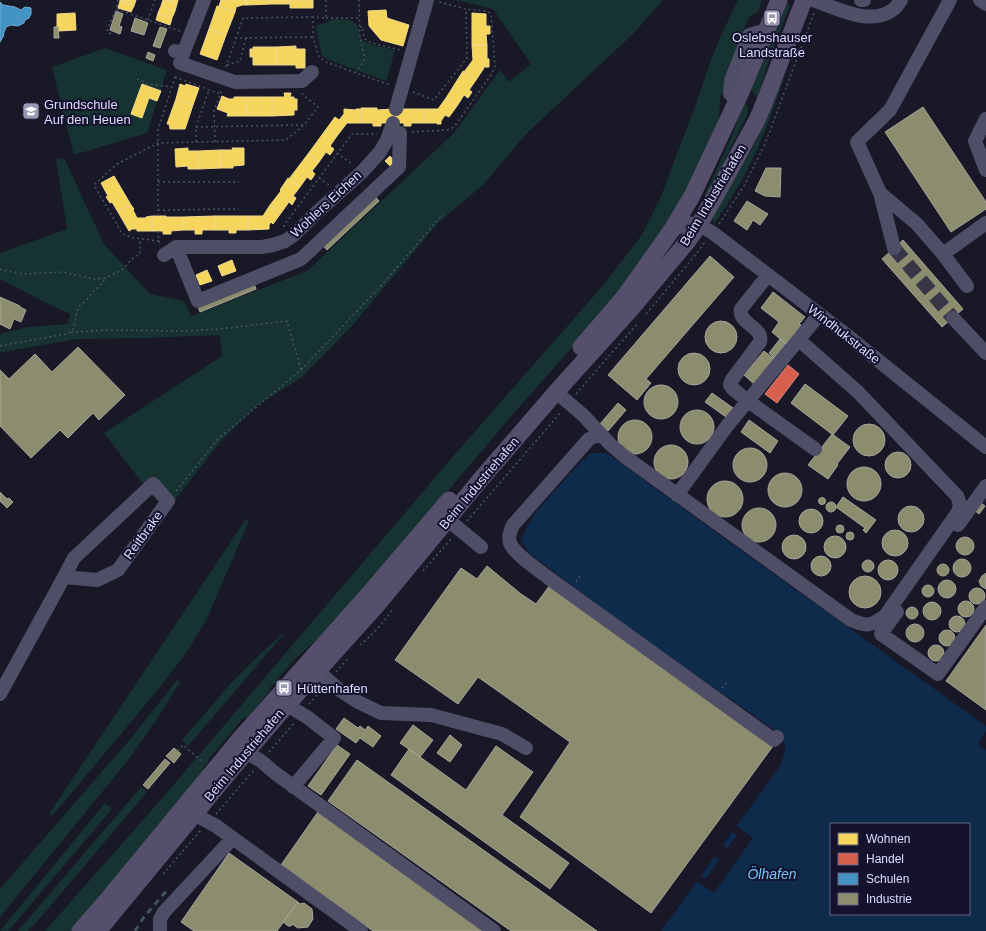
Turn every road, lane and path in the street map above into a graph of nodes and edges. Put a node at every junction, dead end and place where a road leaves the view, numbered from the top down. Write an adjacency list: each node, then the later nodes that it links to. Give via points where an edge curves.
1 (118, 0): 17 (path)
2 (155, 0): 24 (path)
3 (204, 0): 29 (street)
4 (326, 0): 22 (path)
5 (360, 0): 23 (path)
6 (427, 0): 33 (street, Wohlers Eichen)
7 (434, 0): 18 (path)
8 (779, 0): 45 (main road, Beim Industriehafen)
9 (804, 0): 48 (main road, Beim Industriehafen)
10 (813, 0): 13 (street, via 864,17 885,14 895,8)
11 (861, 0): 12 (street)
12 (864, 0)
13 (900, 0)
14 (950, 0): 61 (street, via 890,110 857,142)
15 (980, 0): 16 (street)
16 (986, 4)
17 (116, 9): 19 (path); 28 (path, via 107,31)
18 (466, 9): 43 (path, via 467,58 434,100); 50 (path, via 491,14 495,66 492,75 454,127 447,130)
19 (132, 14): 20 (path); 24 (path)
20 (131, 18)
21 (313, 18): 22 (path); 30 (path); 31 (path, via 243,18)
22 (326, 18): 23 (path)
23 (360, 18): 27 (path)
24 (148, 20): 25 (path)
25 (156, 23): 26 (path); 29 (path)
26 (155, 25)
27 (360, 27): 33 (path, via 363,27 365,39 371,43); 37 (path, via 364,60)
28 (111, 34)
29 (191, 35): 34 (street)
30 (313, 37): 32 (path); 37 (path, via 319,57)
31 (236, 38): 32 (path); 35 (path)
32 (246, 38): 35 (path, via 240,61)
33 (413, 53): 43 (street, Wohlers Eichen)
34 (179, 56): 38 (path); 40 (street)
35 (227, 65): 40 (path)
36 (312, 72): 41 (street)
37 (355, 73): 43 (path)
38 (175, 77): 42 (path); 44 (path)
39 (137, 79): 42 (path, via 149,84)
40 (224, 79): 41 (street, via 234,82); 46 (path)
41 (298, 82): 49 (path, via 301,93 318,107)
42 (172, 87): 55 (path, via 158,130)
43 (403, 88): 50 (street, Wohlers Eichen)
44 (209, 90): 46 (path); 51 (path)
45 (736, 93): 48 (main road, via 745,93 751,100); 62 (main road, Beim Industriehafen, via 726,126)
46 (220, 95): 52 (path, via 214,111)
47 (986, 119): 57 (street, via 975,141)
48 (757, 120): 68 (main road, Beim Industriehafen)
49 (304, 125): 52 (path); 54 (path, via 286,140)
50 (395, 125): 56 (path, via 352,134); 58 (street, Wohlers Eichen, via 380,152); 72 (street, Wohlers Eichen, via 399,167 301,259 198,301 170,251 262,246)
51 (196, 126): 52 (path); 53 (path)
52 (215, 126): 54 (path)
53 (196, 142): 54 (path); 55 (path)
54 (215, 142)
55 (158, 143): 59 (path); 71 (path, via 117,164 94,185 122,234)
56 (337, 153): 58 (path); 72 (path, via 284,225)
57 (986, 170)
58 (362, 172): 72 (street, Wohlers Eichen)
59 (158, 182): 60 (path); 64 (path)
60 (239, 182)
61 (880, 193): 73 (street); 74 (street, via 917,224)
62 (692, 196): 68 (street, via 693,212); 70 (main road, Beim Industriehafen)
63 (239, 209): 64 (path)
64 (158, 210): 66 (path)
65 (442, 214): 85 (path, via 379,288)
66 (158, 216)
67 (986, 223): 74 (street)
68 (698, 225): 70 (street, via 686,223); 76 (street, Windhukstraße, via 713,233); 86 (main road, Beim Industriehafen, via 660,275)
69 (158, 231): 71 (path, via 159,241)
70 (671, 231): 112 (main road, Beim Industriehafen, via 625,296 368,595 239,740)
71 (140, 239): 77 (path, via 140,254 122,270)
72 (286, 241)
73 (894, 248)
74 (943, 254): 78 (street)
75 (0, 269): 77 (path, via 22,274 63,272 94,279)
76 (768, 275): 79 (street, Windhukstraße); 87 (street, via 740,312 761,338 730,383 731,388)
77 (106, 278): 81 (path, via 80,305)
78 (967, 286)
79 (820, 315): 82 (street); 89 (street, Windhukstraße)
80 (953, 318): 84 (street)
81 (71, 332): 83 (path); 85 (path, via 186,331 287,321)
82 (799, 340): 87 (street); 92 (street, via 858,392 957,496 960,504 958,512 885,616 873,624 862,624 852,620)
83 (0, 346)
84 (986, 353)
85 (301, 370): 93 (path, via 219,438)
86 (556, 392): 88 (street, via 583,415); 94 (main road, Beim Industriehafen)
87 (748, 401): 90 (street); 92 (street, via 726,426)
88 (600, 434): 92 (street, via 624,456); 103 (street, via 589,440 513,525 509,534 511,544 519,554 550,579 774,740)
89 (986, 447)
90 (815, 449)
91 (986, 486): 99 (street, via 881,634 938,674)
92 (677, 495)
93 (168, 501): 97 (street, Reitbrake, via 118,570 97,580); 97 (street, Reitbrake, via 153,484 74,558)
94 (447, 519): 95 (street); 100 (main road, Beim Industriehafen, via 377,605)
95 (481, 546)
96 (580, 576): 98 (path)
97 (64, 577): 101 (street, Reitbrake)
98 (576, 582)
99 (986, 607)
100 (318, 671): 102 (main road, Beim Industriehafen); 104 (street, via 338,689 381,713 431,715 502,734)
101 (0, 694)
102 (287, 705): 106 (main road, Beim Industriehafen); 108 (street, via 334,738)
103 (777, 737)
104 (526, 748)
105 (178, 751): 107 (path, via 183,745)
106 (246, 752): 108 (street); 109 (main road, Beim Industriehafen)
107 (207, 765)
108 (293, 787): 115 (street)
109 (194, 814): 110 (street); 113 (main road, Beim Industriehafen)
110 (233, 838): 111 (street); 114 (street, via 164,912 160,919)
111 (358, 930)
112 (80, 931)
113 (98, 931)
114 (160, 931)
115 (494, 931)

